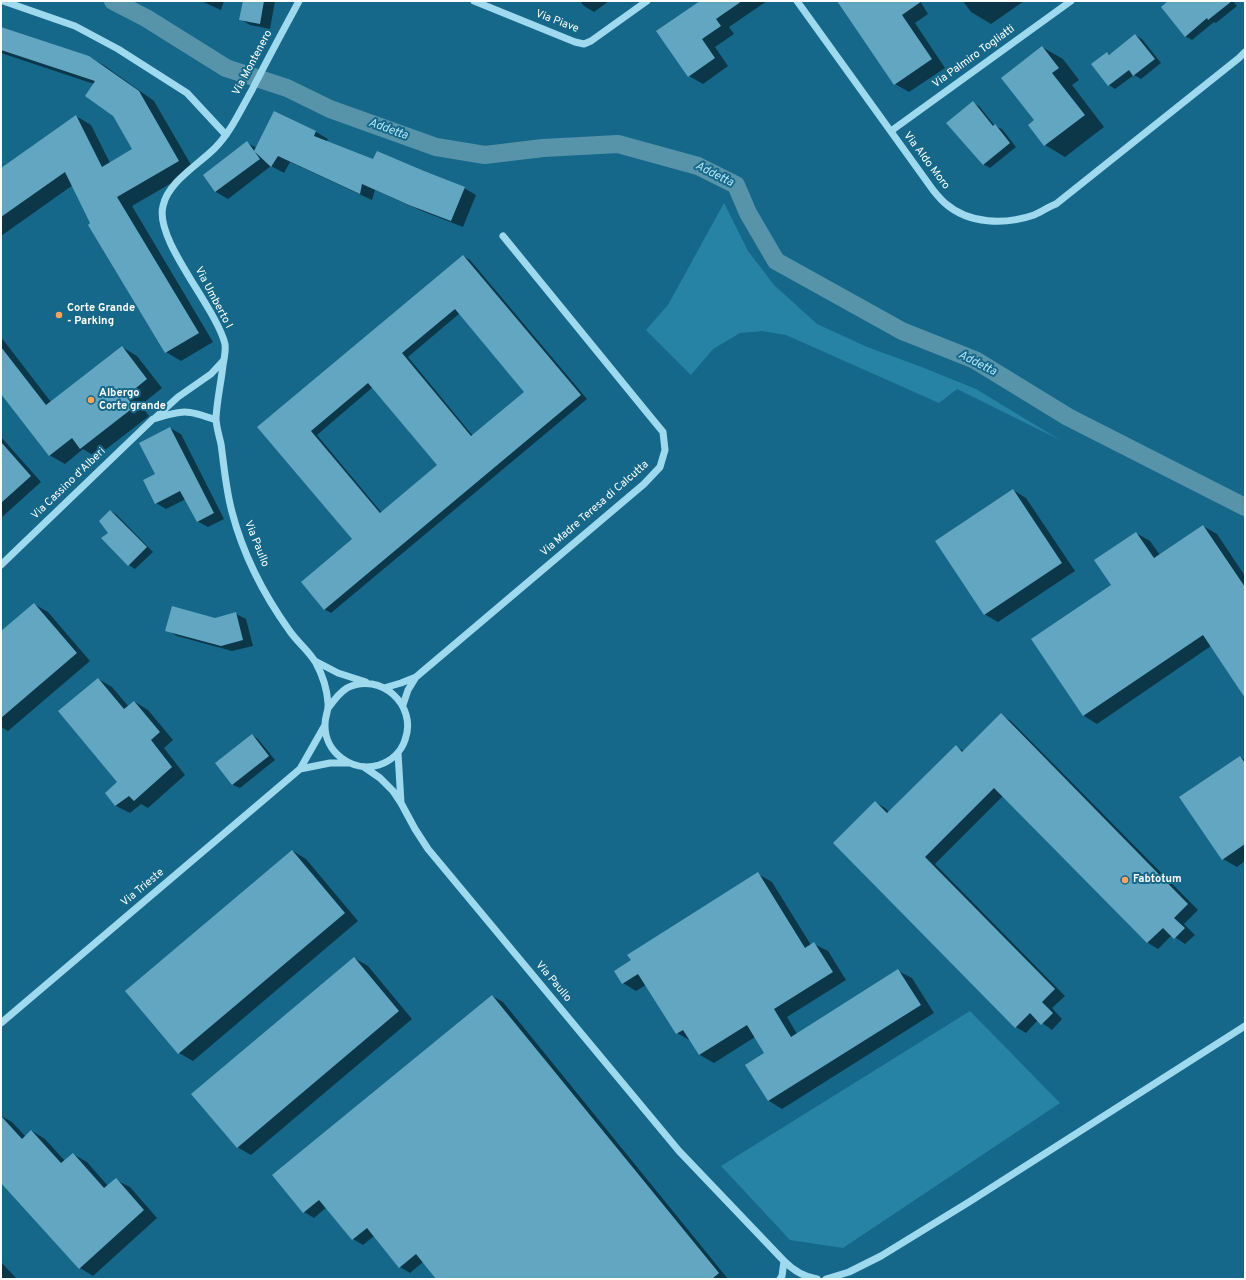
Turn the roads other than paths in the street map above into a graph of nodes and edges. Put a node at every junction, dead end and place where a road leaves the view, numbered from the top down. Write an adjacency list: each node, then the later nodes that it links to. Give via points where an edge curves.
1 (3, 1): 10 (street, via 74,26 118,49 187,93)
2 (299, 1): 10 (street, Via Montenero)
3 (474, 1): 4 (street, Via Piave, via 584,44)
4 (647, 1)
5 (797, 1): 9 (street, Via Aldo Moro)
6 (1071, 1): 9 (street, Via Palmiro Togliatti)
7 (1245, 52): 8 (street, Via Aldo Moro)
8 (1242, 58): 9 (street, Via Aldo Moro, via 1056,204 1021,219 982,220 963,215 946,204)
9 (890, 131)
10 (226, 135): 12 (street, Via Montenero, via 168,194 163,206 162,220)
11 (503, 236): 18 (street, Via Madre Teresa di Calcutta, via 650,415 662,432 665,450 660,467 644,484)
12 (167, 238): 13 (street, Via Umberto I, via 219,330 226,347)
13 (223, 361): 14 (street, Via Cassino d'Alberi); 15 (street, Via Umberto I)
14 (153, 419): 15 (street, Via Cassino d'Alberi, via 177,412 190,412); 16 (street, Via Cassino d'Alberi)
15 (216, 420): 17 (street, Via Paullo, via 232,512 247,556 272,605 291,634)
16 (1, 565)
17 (315, 660): 19 (street, Via Paullo, via 338,673); 22 (street, Via Paullo, via 325,682)
18 (416, 677): 20 (street, Via Madre Teresa di Calcutta); 21 (street, Via Madre Teresa di Calcutta)
19 (372, 684): 20 (street, Via Paullo); 22 (street, Via Paullo, via 359,684 347,688 336,696)
20 (384, 688): 21 (street, Via Paullo, via 395,695)
21 (403, 705): 24 (street, Via Paullo, via 408,730)
22 (329, 707): 23 (street, Via Paullo)
23 (325, 725): 25 (street, Via Paullo, via 331,748); 27 (street, Via Trieste)
24 (398, 753): 26 (street, Via Paullo, via 388,761); 28 (street, Via Paullo)
25 (349, 763): 26 (street, Via Paullo); 27 (street, Via Trieste, via 330,763)
26 (364, 767): 28 (street, Via Paullo, via 380,778)
27 (300, 769): 29 (street, Via Trieste)
28 (401, 803): 31 (street, Via Paullo, via 428,849 679,1151)
29 (1, 1023)
30 (1245, 1026): 32 (street, via 969,1202 881,1256)
31 (784, 1261): 33 (street); 34 (street, Via Paullo, via 806,1277)
32 (848, 1272): 35 (street); 36 (street)
33 (780, 1279)
34 (817, 1279)
35 (826, 1279)
36 (838, 1279)

